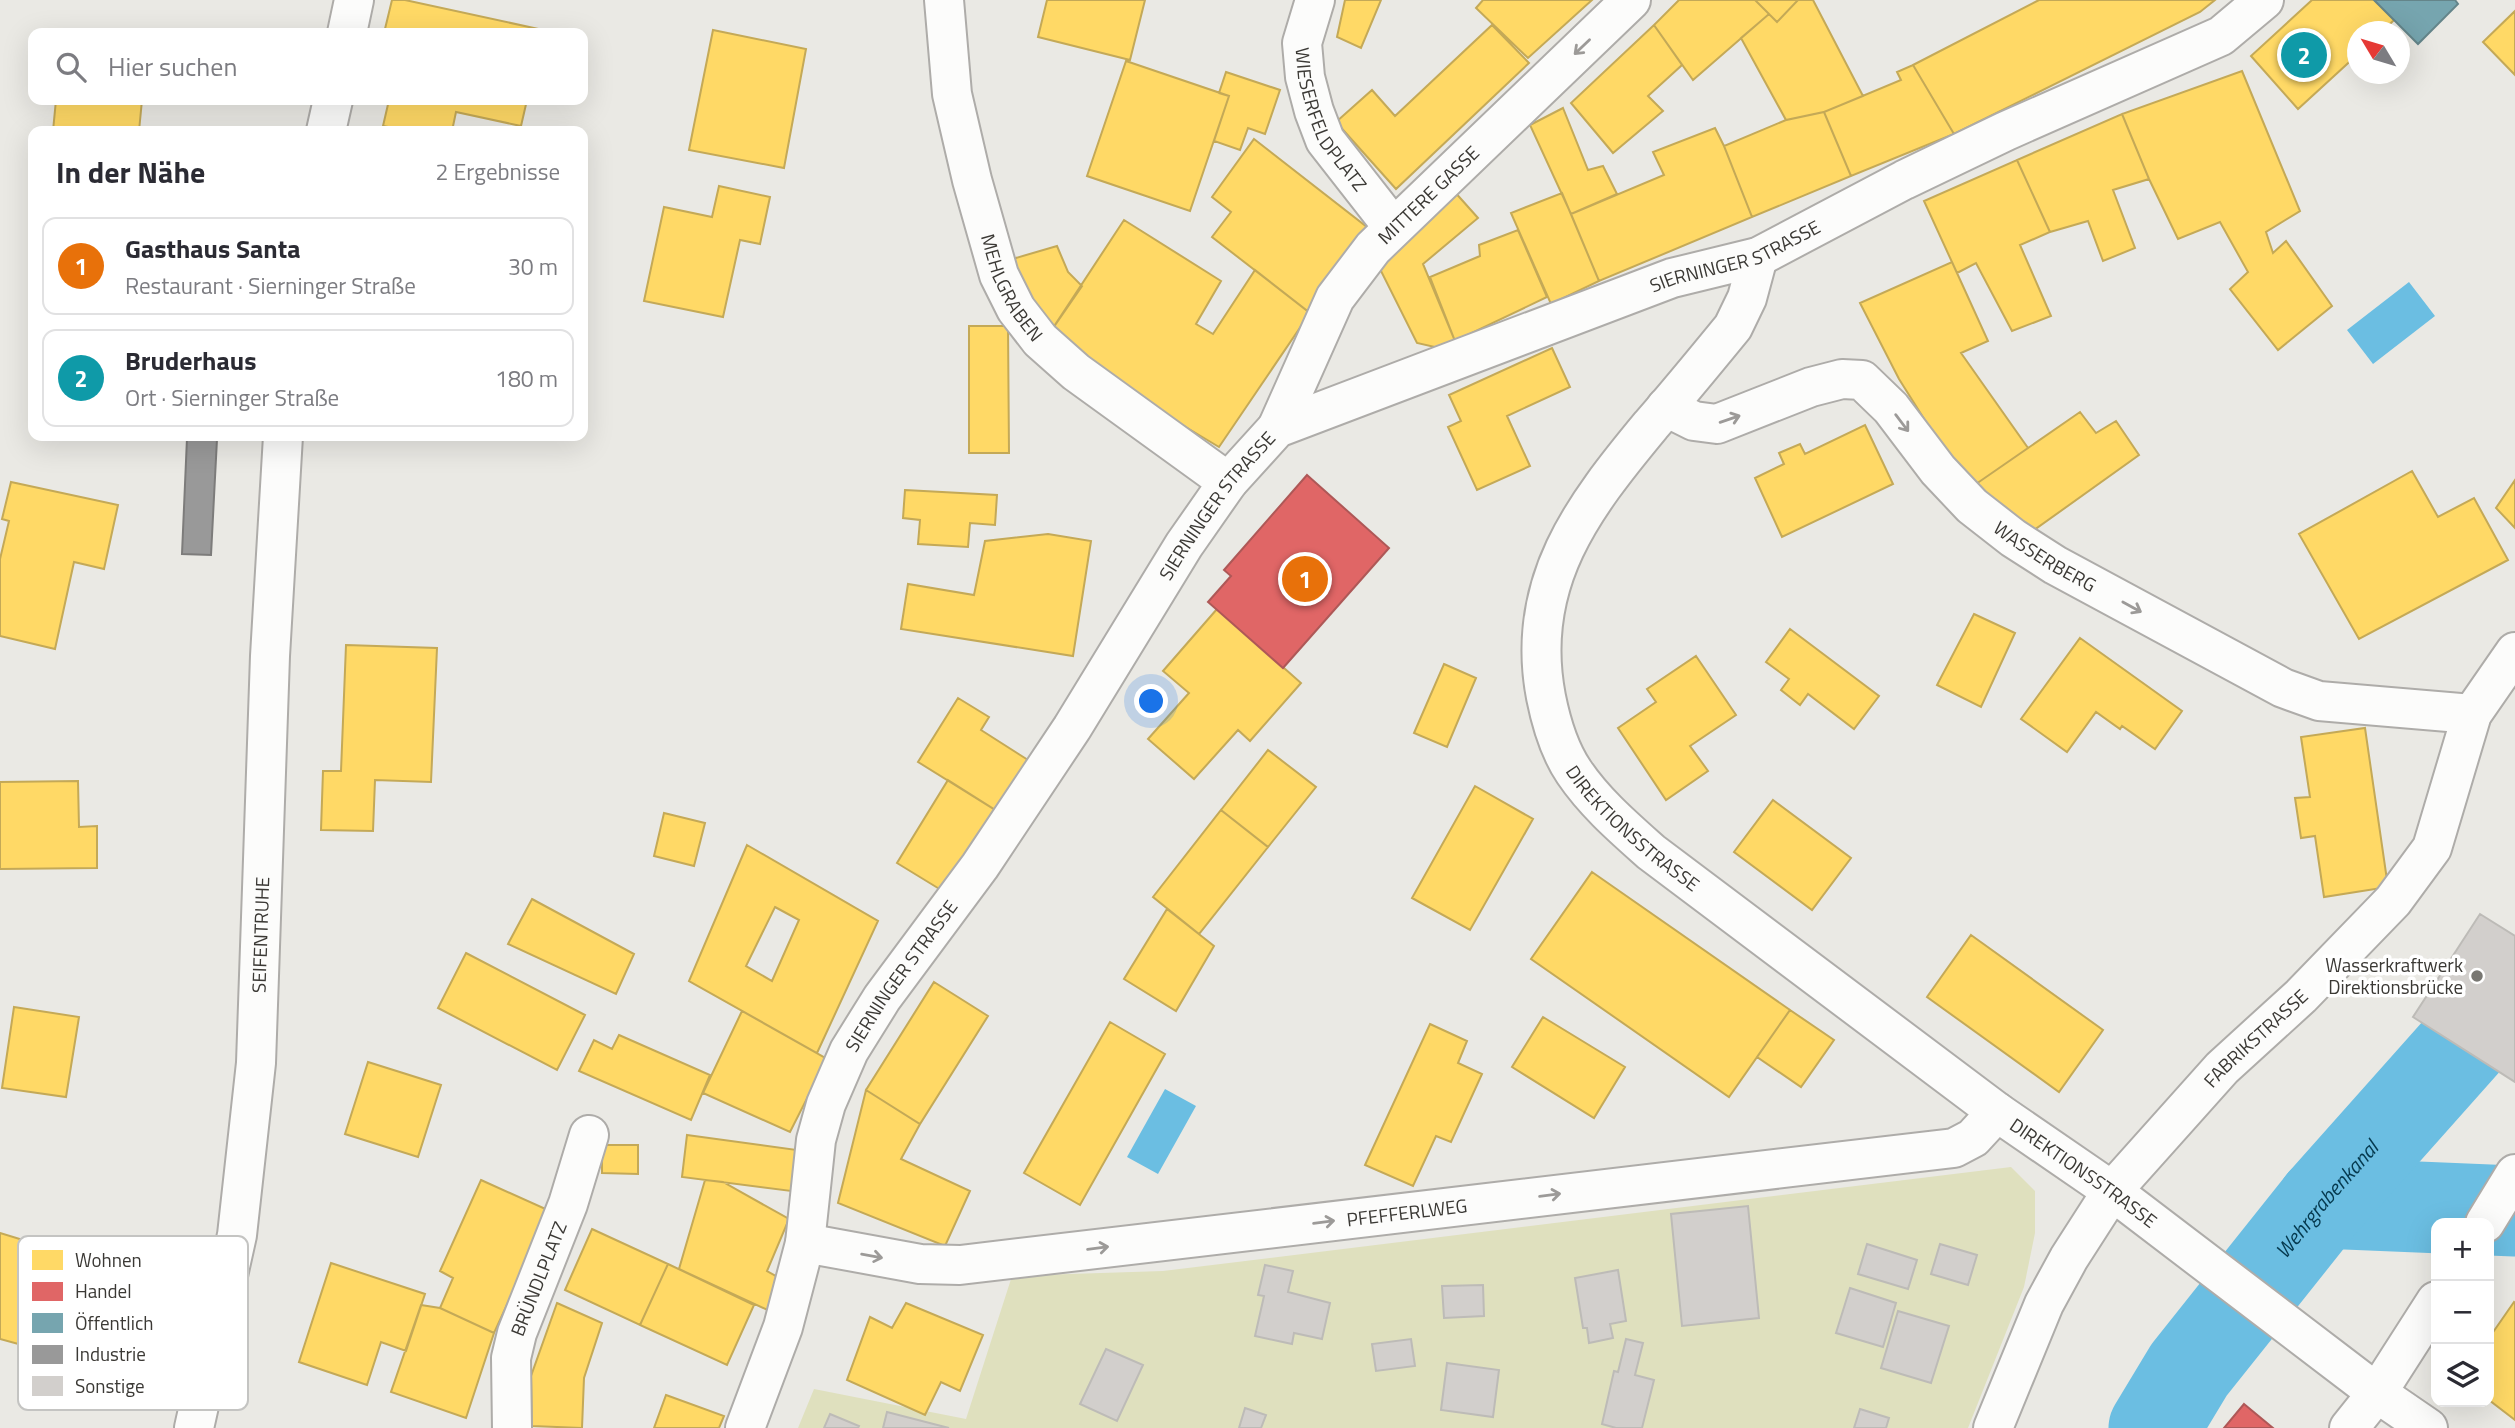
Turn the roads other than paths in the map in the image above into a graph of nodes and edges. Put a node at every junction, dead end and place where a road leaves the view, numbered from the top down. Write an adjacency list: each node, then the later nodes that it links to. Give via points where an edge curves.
1 (354, 0): 6 (street)
2 (944, 0): 14 (street, MEHLGRABEN, via 952,94 972,180 999,275 1016,309 1040,340 1076,372)
3 (1315, 0): 9 (street, WIESERFELDPLATZ, via 1301,43 1314,111 1325,140)
4 (1631, 0): 9 (street, MITTERE GASSE, one-way to 9)
5 (2263, 0): 10 (street, SIERNINGER STRASSE, via 2221,36 1904,180)
6 (348, 28)
7 (332, 105): 8 (street)
8 (327, 126)
9 (1383, 237): 12 (street, MITTERE GASSE, via 1335,298)
10 (1758, 257): 11 (street, DIREKTIONSSTRASSE, via 1747,298 1732,327); 12 (street, SIERNINGER STRASSE, via 1672,278)
11 (1666, 407): 16 (street, WASSERBERG, one-way to 16, via 1694,421 1717,424 1811,387 1842,379 1862,380 1972,506 2055,565 2283,688 2319,701); 17 (street, DIREKTIONSSTRASSE, via 1602,484 1573,529 1553,575 1543,624 1541,670 1551,723 1572,770 1602,808 1651,852)
12 (1277, 428): 14 (street, SIERNINGER STRASSE)
13 (284, 441): 22 (street, SEIFENTRUHE, via 270,656 256,1063)
14 (1228, 482): 23 (street, SIERNINGER STRASSE, via 1057,751 849,1051 816,1140)
15 (2515, 652): 16 (street, FABRIKSTRASSE)
16 (2472, 714): 20 (street, FABRIKSTRASSE, via 2432,848 2393,901 2301,996 2222,1068)
17 (1997, 1112): 20 (street, DIREKTIONSSTRASSE); 23 (street, PFEFFERLWEG, one-way to 17, via 920,1264 960,1265 1954,1148 1973,1138)
18 (589, 1135): 28 (street, BRÜNDLPLATZ, via 568,1204 517,1333 511,1358)
19 (2515, 1174): 21 (street)
20 (2112, 1191): 25 (street, DIREKTIONSSTRASSE); 30 (street, FABRIKSTRASSE, via 2044,1304)
21 (2488, 1218)
22 (237, 1236)
23 (805, 1243): 29 (street, SIERNINGER STRASSE, via 783,1327)
24 (2431, 1309): 25 (street)
25 (2377, 1393): 31 (street); 32 (street)
26 (198, 1410): 27 (street, SEIFENTRUHE)
27 (194, 1428)
28 (512, 1428)
29 (746, 1428)
30 (1993, 1428)
31 (2349, 1428)
32 (2428, 1428)

